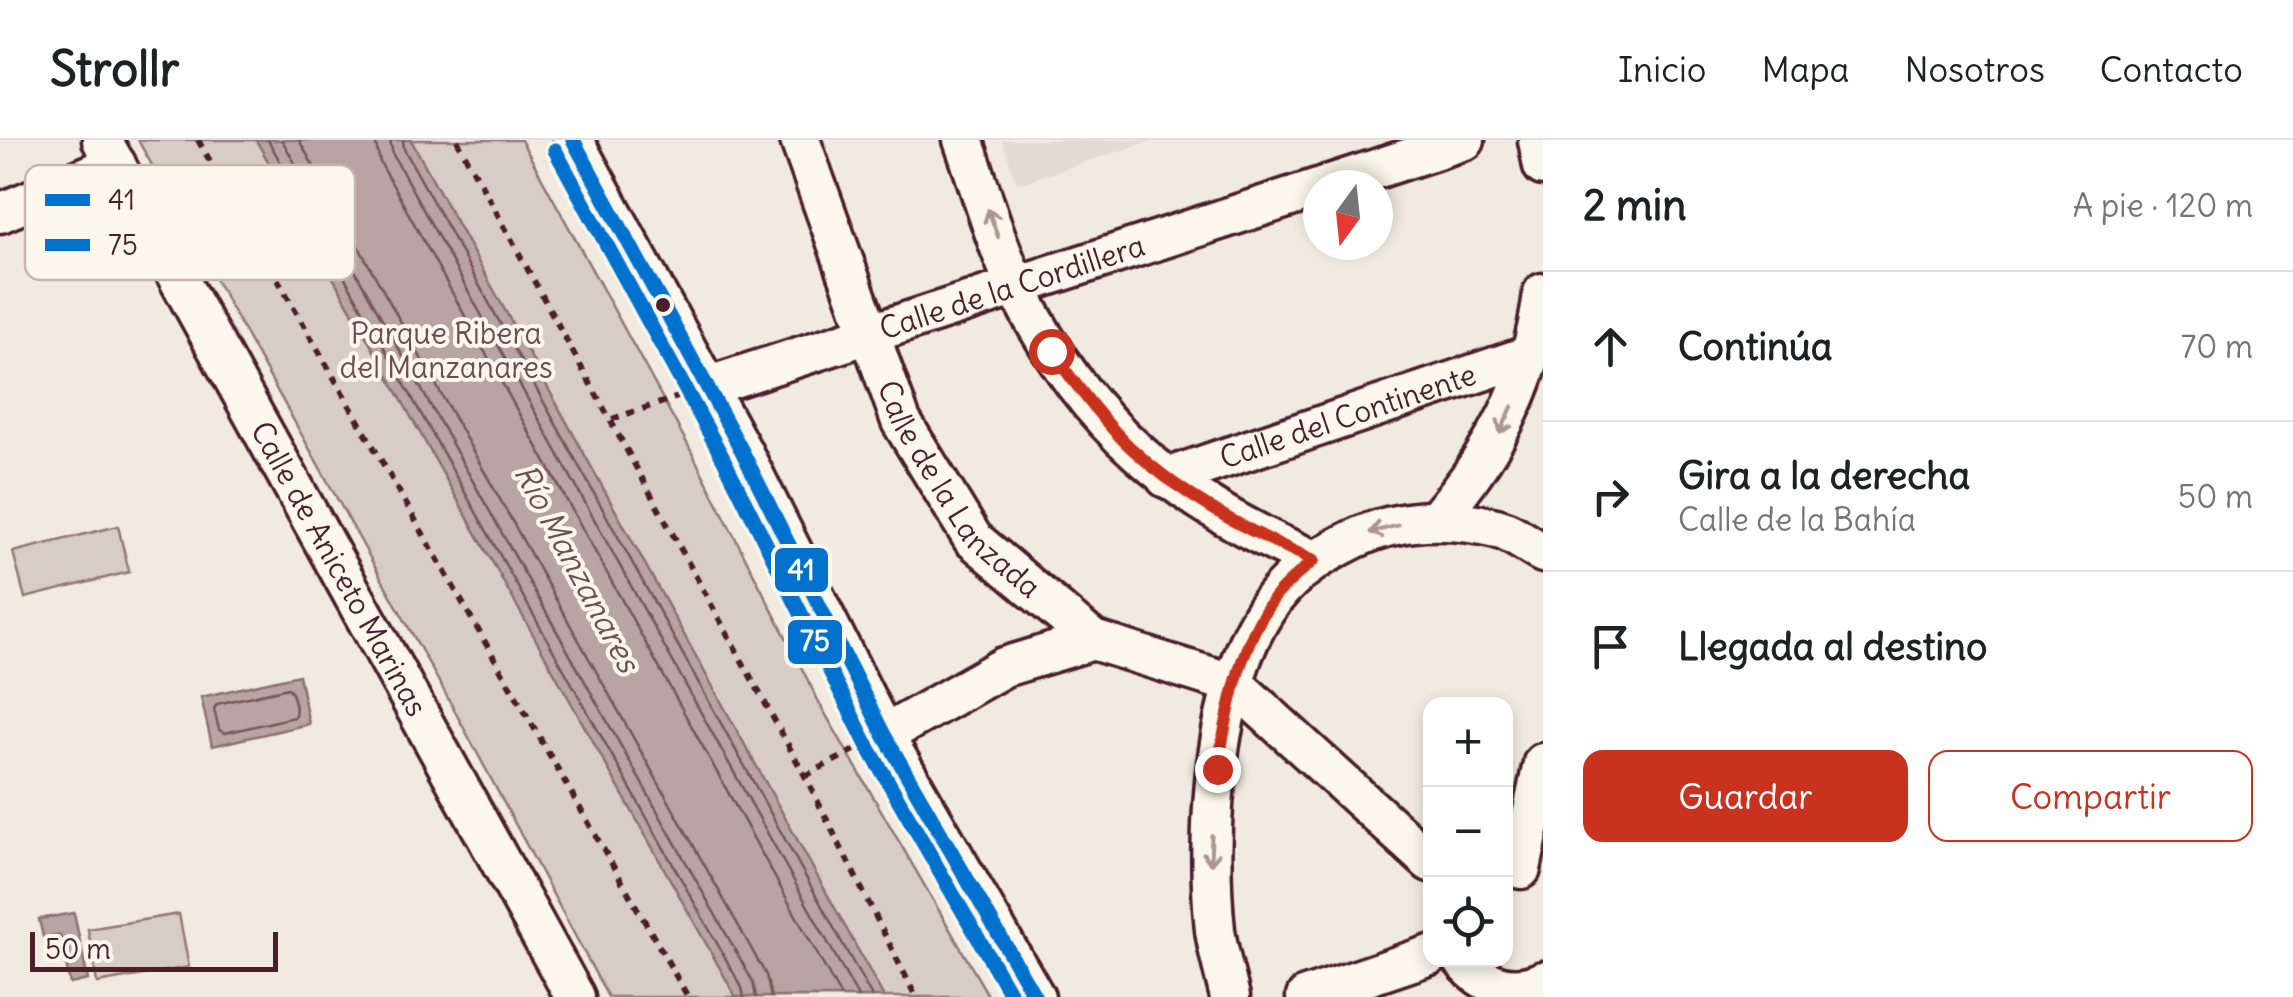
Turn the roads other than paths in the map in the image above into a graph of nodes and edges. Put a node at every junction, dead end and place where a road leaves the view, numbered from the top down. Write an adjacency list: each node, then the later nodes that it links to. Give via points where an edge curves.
1 (573, 140): 19 (street)
2 (800, 140): 17 (street, Calle de la Lanzada)
3 (963, 140): 15 (street, one-way to 3)
4 (1465, 140): 7 (street)
5 (1538, 140): 9 (street)
6 (109, 152): 8 (street)
7 (1374, 154): 10 (street)
8 (86, 165)
9 (1543, 166)
10 (1350, 170)
11 (1303, 193): 15 (street, Calle de la Cordillera)
12 (25, 200): 13 (street)
13 (0, 214)
14 (180, 280): 34 (street, Calle de Aniceto Marinas)
15 (1016, 286): 17 (street, Calle de la Cordillera); 20 (street, via 1051,351 1098,412)
16 (1543, 293): 18 (street)
17 (868, 334): 19 (street, Calle de la Cordillera); 24 (street, Calle de la Lanzada, via 900,421 973,539)
18 (1530, 355): 20 (street, Calle del Continente); 21 (street, one-way to 21, via 1494,445)
19 (706, 387): 26 (street)
20 (1166, 478): 23 (street, via 1256,535)
21 (1437, 519): 22 (street, via 1499,529); 23 (street, one-way to 23, via 1377,528)
22 (1543, 553)
23 (1314, 560): 25 (street, via 1276,596 1246,644)
24 (1093, 640): 25 (street, Calle de la Lanzada); 26 (street, via 1004,667)
25 (1234, 684): 28 (street, Calle de la Lanzada); 36 (street, one-way to 36, via 1217,769 1210,858)
26 (884, 736): 35 (street)
27 (1543, 763): 29 (street)
28 (1423, 856)
29 (1523, 871)
30 (1423, 956): 37 (street)
31 (1469, 967): 33 (street)
32 (1543, 981): 33 (street)
33 (1499, 992)
34 (575, 997)
35 (1035, 997)
36 (1230, 997)
37 (1306, 997)

